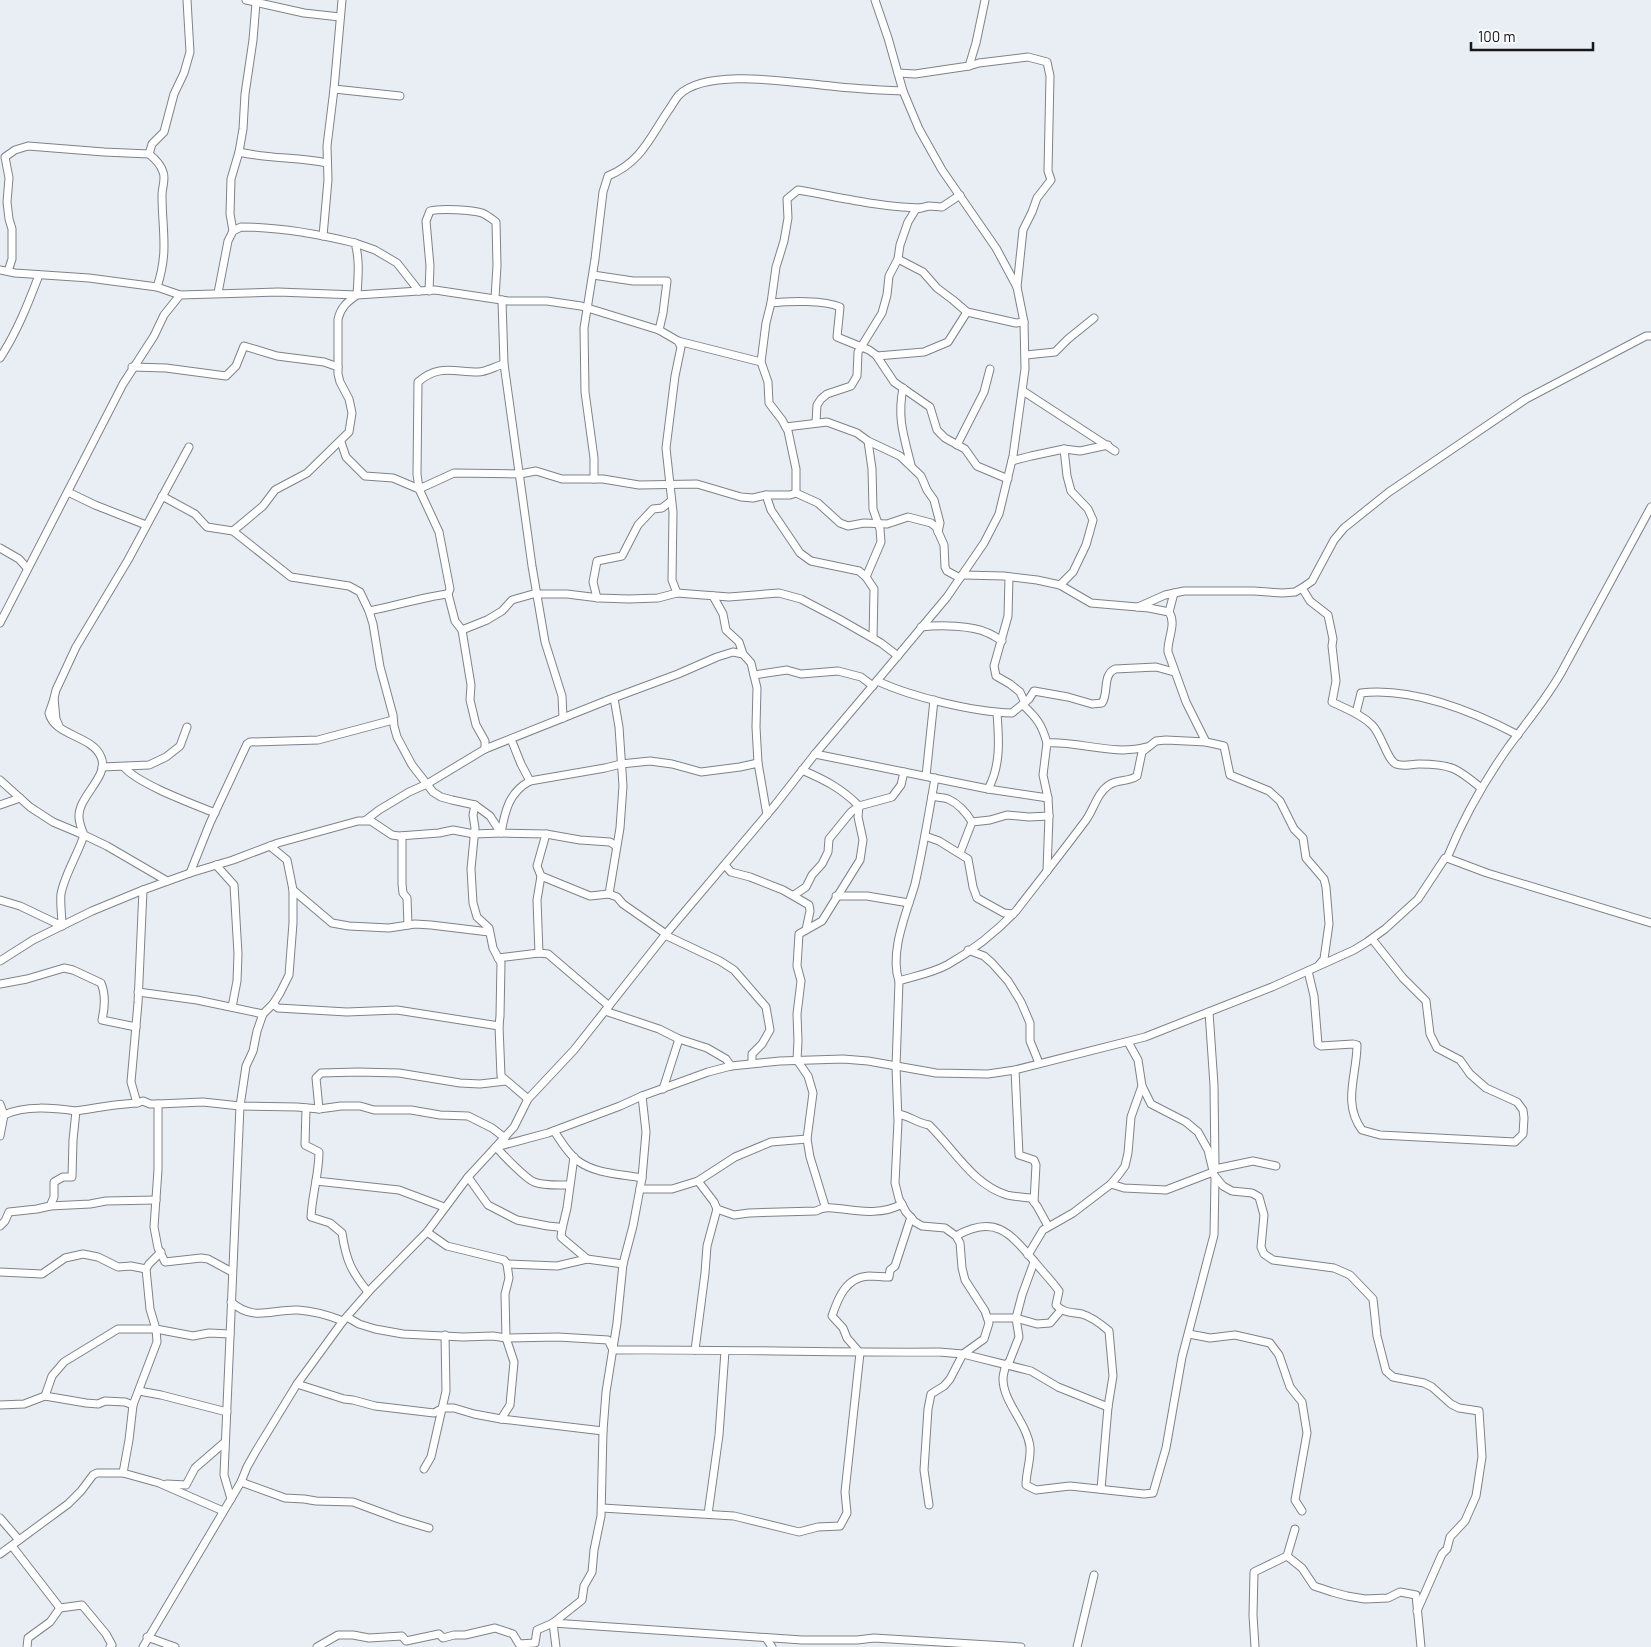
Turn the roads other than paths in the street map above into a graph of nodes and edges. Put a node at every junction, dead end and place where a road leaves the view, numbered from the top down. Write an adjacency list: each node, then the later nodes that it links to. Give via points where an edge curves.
1 (187, 0): 14 (street, via 190,52 164,132 152,144)
2 (246, 0): 6 (street)
3 (342, 0): 7 (street)
4 (875, 0): 9 (street)
5 (985, 0): 8 (street)
6 (256, 3): 7 (street); 13 (street)
7 (340, 17): 10 (street)
8 (969, 66): 9 (street, via 915,74); 28 (street, via 1028,57 1047,62 1051,101 1048,171 1051,180 1037,198 1023,230)
9 (898, 73): 11 (street)
10 (334, 89): 12 (street); 15 (street)
11 (903, 90): 18 (street, via 924,139); 26 (street, via 743,78 712,81 680,94 634,161 608,176 603,192)
12 (400, 96)
13 (239, 152): 15 (street); 20 (street, via 231,179)
14 (149, 154): 17 (street, via 28,146 5,157); 27 (street, via 164,173 165,244 163,270)
15 (327, 163): 21 (street)
16 (0, 176): 17 (street)
17 (9, 178): 24 (street, via 7,202 13,244 12,259)
18 (960, 195): 19 (street, via 942,207); 28 (street, via 996,248)
19 (921, 208): 23 (street, via 916,209 908,222); 35 (street, via 868,203 798,190 787,199 788,218)
20 (233, 231): 21 (street, via 250,227); 31 (street, via 228,241)
21 (323, 236): 22 (street)
22 (355, 243): 29 (street, via 397,263); 33 (street, via 359,270)
23 (898, 259): 37 (street, via 923,272); 43 (street, via 889,276 882,314)
24 (4, 271): 25 (street)
25 (39, 275): 27 (street); 46 (street, via 15,336)
26 (593, 275): 36 (street); 40 (street, via 633,281 667,281)
27 (157, 287): 32 (street)
28 (1017, 288): 39 (street)
29 (419, 291): 30 (street); 33 (street)
30 (429, 291): 34 (street); 34 (street, via 426,221 430,212 448,209 482,213 496,222)
31 (218, 293): 32 (street); 33 (street)
32 (180, 295): 49 (street)
33 (357, 295): 50 (street, via 345,303 340,312)
34 (498, 299): 36 (street, via 547,301); 48 (street)
35 (771, 304): 43 (street, via 787,301 831,303 840,307 837,337); 47 (street)
36 (588, 308): 40 (street); 66 (street, via 584,328 585,392)
37 (967, 312): 39 (street); 45 (street, via 948,342 924,352)
38 (1094, 318): 44 (street, via 1055,352)
39 (1024, 322): 44 (street)
40 (659, 330): 42 (street)
41 (1651, 336): 86 (street, via 1526,399 1389,492 1344,528 1312,581)
42 (678, 341): 47 (street); 68 (street, via 681,352 666,448)
43 (862, 347): 45 (street); 54 (street, via 858,352 857,376 850,386 822,399 817,405)
44 (1026, 355): 53 (street)
45 (877, 356): 52 (street, via 894,382)
46 (0, 358)
47 (761, 362): 55 (street, via 768,382 769,403)
48 (504, 364): 65 (street); 69 (street, via 480,372 453,369 428,373 418,382)
49 (132, 367): 50 (street, via 226,376 236,366 244,346 277,356); 70 (street)
50 (338, 367): 57 (street, via 352,413 349,432)
51 (990, 369): 58 (street, via 984,392)
52 (903, 388): 58 (street, via 930,407 937,430); 64 (street, via 900,419)
53 (1023, 391): 59 (street); 63 (street)
54 (816, 422): 55 (street); 56 (street, via 844,427)
55 (786, 427): 71 (street, via 796,469)
56 (868, 440): 64 (street, via 900,456); 76 (street, via 873,509)
57 (341, 442): 69 (street, via 346,457 365,476 393,478); 78 (street, via 307,473 275,490)
58 (957, 445): 67 (street, via 965,449 977,466)
59 (1108, 445): 61 (street, via 1091,450); 62 (street)
60 (188, 447): 73 (street)
61 (1064, 450): 63 (street); 85 (street, via 1071,490 1093,520 1086,546 1073,572)
62 (1115, 451)
63 (1012, 461): 67 (street)
64 (911, 466): 79 (street, via 921,476 934,500 940,523)
65 (520, 474): 66 (street, via 536,471 562,479); 69 (street, via 454,473); 90 (street)
66 (594, 479): 68 (street, via 639,485)
67 (1008, 479): 82 (street, via 1000,514)
68 (669, 484): 72 (street, via 696,484 741,497); 74 (street)
69 (419, 489): 89 (street, via 439,532 450,589)
70 (68, 492): 77 (street); 81 (street)
71 (796, 493): 72 (street); 76 (street, via 818,503 840,523 848,526)
72 (766, 495): 83 (street, via 771,510 800,553 811,560 859,570)
73 (162, 496): 77 (street); 78 (street, via 194,514 206,527)
74 (671, 501): 87 (street, via 672,580); 92 (street, via 653,510 638,525 622,556 597,562 593,582)
75 (1651, 507): 114 (street, via 1561,673)
76 (878, 524): 79 (street, via 908,518 931,523); 83 (street, via 881,542)
77 (146, 525): 124 (street, via 76,646 49,713 54,723 97,750)
78 (233, 531): 94 (street, via 291,578 355,589)
79 (938, 532): 82 (street, via 944,545 945,567)
80 (0, 548): 81 (street, via 20,559)
81 (27, 568): 96 (street)
82 (961, 576): 84 (street); 97 (street)
83 (866, 577): 99 (street, via 874,589)
84 (1009, 577): 85 (street); 100 (street, via 1008,616)
85 (1060, 586): 93 (street, via 1091,603)
86 (1302, 588): 88 (street, via 1282,593 1226,590); 110 (street, via 1310,601 1328,615 1336,681 1332,702)
87 (677, 593): 91 (street); 92 (street, via 658,598)
88 (1174, 593): 93 (street); 95 (street)
89 (448, 594): 94 (street); 98 (street, via 455,621)
90 (538, 594): 92 (street); 98 (street, via 512,600 487,620); 111 (street, via 545,642 562,696)
91 (713, 596): 99 (street, via 779,593 801,599); 101 (street, via 723,614 726,630 739,642)
92 (597, 598)
93 (1138, 607): 95 (street)
94 (369, 611): 112 (street)
95 (1169, 612): 103 (street, via 1172,622 1167,644)
96 (0, 623)
97 (921, 627): 100 (street, via 973,628); 102 (street)
98 (462, 630): 119 (street, via 471,685 470,700 476,725 485,741)
99 (873, 638): 102 (street)
100 (1002, 641): 108 (street, via 994,666 996,676 1020,692)
101 (743, 654): 104 (street); 106 (street, via 733,652 717,657)
102 (898, 656): 105 (street)
103 (1174, 672): 108 (street, via 1156,667 1111,671 1104,700 1098,704 1034,691); 116 (street)
104 (754, 675): 105 (street, via 787,670 801,674 838,671); 121 (street)
105 (875, 684): 107 (street); 120 (street)
106 (614, 698): 111 (street); 122 (street)
107 (934, 700): 109 (street); 127 (street)
108 (1024, 704): 109 (street, via 1012,713); 117 (street, via 1043,729)
109 (997, 713): 133 (street, via 997,768)
110 (1356, 713): 114 (street, via 1361,693 1379,691 1414,695 1470,712); 132 (street, via 1373,726 1389,757 1397,764 1449,766)
111 (563, 718): 115 (street)
112 (393, 720): 131 (street, via 397,737); 140 (street, via 318,740 250,742)
113 (187, 727): 123 (street, via 180,746 166,757 149,765)
114 (1518, 735): 132 (street)
115 (511, 739): 119 (street); 130 (street)
116 (1206, 742): 118 (street, via 1166,740); 180 (street, via 1224,746 1230,774 1269,791 1280,801 1294,829 1303,838 1306,858 1324,879 1328,924 1324,959)
117 (1046, 743): 118 (street, via 1128,750); 136 (street, via 1043,775)
118 (1152, 745): 157 (street, via 1142,752 1138,776 1109,785)
119 (485, 750): 131 (street)
120 (815, 754): 125 (street); 126 (street)
121 (758, 763): 122 (street, via 701,772 650,761); 141 (street)
122 (621, 764): 130 (street); 152 (street, via 623,786)
123 (124, 767): 124 (street); 140 (street, via 146,782)
124 (102, 768): 148 (street, via 80,810)
125 (802, 770): 139 (street, via 830,782); 141 (street)
126 (904, 772): 127 (street); 139 (street, via 901,785 892,797)
127 (926, 776): 128 (street)
128 (935, 778): 133 (street); 134 (street)
129 (0, 780): 135 (street)
130 (530, 781): 145 (street, via 512,796 504,813)
131 (427, 784): 138 (street, via 441,797); 143 (street)
132 (1481, 788): 154 (street)
133 (988, 789): 136 (street)
134 (932, 796): 144 (street, via 947,798 964,810); 150 (street)
135 (20, 798): 137 (street); 148 (street, via 53,822)
136 (1048, 798): 142 (street)
137 (0, 805)
138 (476, 805): 145 (street, via 490,816); 146 (street)
139 (859, 806): 164 (street, via 829,839 828,852 806,887); 165 (street, via 863,840 860,860)
140 (215, 813): 158 (street)
141 (767, 815): 156 (street)
142 (1049, 816): 144 (street, via 1007,815); 157 (street)
143 (366, 820): 149 (street, via 392,835); 151 (street)
144 (972, 822): 153 (street)
145 (501, 833): 146 (street); 147 (street)
146 (474, 834): 149 (street, via 453,830); 173 (street, via 472,903 477,917)
147 (546, 834): 152 (street, via 610,842); 159 (street, via 537,866)
148 (84, 836): 160 (street); 171 (street, via 61,895)
149 (402, 836): 170 (street, via 402,884 407,898)
150 (925, 836): 153 (street); 167 (street)
151 (270, 846): 155 (street); 162 (street, via 287,860)
152 (616, 846): 163 (street)
153 (960, 853): 168 (street, via 968,859 978,898 1004,914)
154 (1447, 858): 169 (street); 175 (street, via 1418,899)
155 (216, 865): 158 (street); 186 (street, via 234,885 238,954)
156 (725, 865): 164 (street, via 731,872); 174 (street)
157 (1047, 872): 168 (street)
158 (190, 873): 160 (street)
159 (540, 876): 163 (street, via 590,896); 177 (street, via 537,900)
160 (167, 881): 161 (street)
161 (143, 890): 171 (street); 184 (street)
162 (293, 890): 170 (street, via 332,923 389,928); 185 (street, via 289,975)
163 (609, 894): 174 (street)
164 (794, 895): 172 (street, via 809,905)
165 (836, 896): 167 (street, via 867,896); 172 (street, via 822,921)
166 (0, 900): 171 (street)
167 (909, 903): 182 (street, via 896,958)
168 (1013, 914): 176 (street)
169 (1651, 923)
170 (408, 925): 173 (street)
171 (62, 926): 179 (street, via 32,940)
172 (806, 930): 194 (street, via 799,934 797,944 801,980)
173 (489, 932): 178 (street)
174 (665, 934): 187 (street); 195 (street, via 734,970 766,1007 770,1030 752,1054)
175 (1372, 939): 180 (street); 181 (street, via 1426,1001 1430,1034 1437,1048 1460,1060 1486,1088 1521,1106 1523,1134 1515,1142 1380,1135 1362,1130 1353,1113 1351,1086 1357,1045 1318,1044 1314,996)
176 (968, 950): 182 (street, via 947,965); 196 (street, via 984,956 1008,981 1030,1024 1030,1041)
177 (539, 953): 178 (street); 187 (street, via 548,954)
178 (498, 958): 190 (street, via 501,964)
179 (0, 961)
180 (1319, 966): 181 (street)
181 (1308, 971): 188 (street)
182 (899, 981): 198 (street)
183 (0, 984): 191 (street, via 64,968 73,970 101,983 105,1007 102,1020)
184 (138, 992): 186 (street); 191 (street)
185 (273, 1004): 189 (street); 190 (street, via 278,1008 347,1012 397,1010)
186 (232, 1007): 189 (street)
187 (607, 1008): 192 (street); 204 (street, via 574,1050)
188 (1209, 1012): 193 (street); 221 (street, via 1214,1084)
189 (263, 1014): 208 (street, via 246,1066)
190 (499, 1026): 200 (street, via 501,1076)
191 (136, 1027): 205 (street, via 132,1082)
192 (679, 1039): 197 (street, via 716,1053); 202 (street)
193 (1128, 1042): 196 (street); 201 (street, via 1138,1060)
194 (797, 1060): 195 (street); 198 (street, via 857,1060); 217 (street, via 808,1076 813,1093)
195 (752, 1063): 197 (street)
196 (1039, 1063): 199 (street)
197 (731, 1066): 202 (street)
198 (896, 1068): 199 (street, via 950,1074); 212 (street)
199 (1015, 1070): 230 (street, via 1019,1155 1034,1160 1036,1165)
200 (506, 1081): 204 (street); 210 (street, via 480,1084 399,1073 321,1074 316,1078)
201 (1142, 1086): 221 (street, via 1151,1104 1198,1132); 227 (street, via 1131,1117 1124,1166)
202 (663, 1089): 203 (street)
203 (642, 1096): 214 (street); 223 (street, via 646,1132)
204 (528, 1098): 216 (street)
205 (137, 1103): 207 (street); 211 (street)
206 (0, 1104): 213 (street)
207 (158, 1104): 208 (street, via 203,1102); 229 (street)
208 (240, 1106): 209 (street); 250 (street)
209 (306, 1108): 210 (street); 224 (street, via 306,1144 318,1152)
210 (319, 1109): 216 (street, via 360,1106 374,1110 468,1116)
211 (76, 1111): 213 (street, via 33,1109); 232 (street, via 72,1177 54,1182)
212 (898, 1114): 230 (street, via 929,1125 970,1172 998,1192 1030,1198); 231 (street, via 895,1183)
213 (4, 1115): 215 (street)
214 (554, 1131): 218 (street); 219 (street)
215 (0, 1136)
216 (505, 1138): 218 (street)
217 (807, 1139): 225 (street, via 771,1142 749,1150); 233 (street)
218 (496, 1147): 222 (street); 226 (street, via 533,1182)
219 (574, 1157): 223 (street, via 597,1170); 226 (street)
220 (1276, 1166): 221 (street, via 1253,1161)
221 (1214, 1173): 227 (street, via 1166,1190 1124,1188); 259 (street, via 1214,1235); 299 (street, via 1227,1189 1259,1197 1264,1215 1264,1254 1273,1260 1334,1268 1350,1275 1364,1289 1372,1299 1386,1371 1393,1377 1424,1382 1459,1408 1479,1411 1482,1457 1474,1505 1465,1521 1450,1536)
222 (468, 1177): 234 (street); 239 (street, via 488,1204 517,1220)
223 (642, 1178): 228 (street)
224 (316, 1181): 234 (street, via 399,1190); 251 (street, via 311,1217 330,1223 342,1233 346,1256)
225 (698, 1181): 228 (street, via 672,1189); 235 (street)
226 (569, 1184): 239 (street)
227 (1111, 1184): 238 (street, via 1073,1213)
228 (640, 1189): 247 (street)
229 (156, 1200): 232 (street); 242 (street, via 154,1227)
230 (1034, 1202): 238 (street)
231 (902, 1204): 233 (street, via 885,1211); 236 (street)
232 (50, 1206): 237 (street, via 9,1212)
233 (825, 1206): 235 (street, via 816,1211 734,1215)
234 (444, 1207): 240 (street)
235 (717, 1209): 263 (street, via 707,1246)
236 (911, 1217): 241 (street, via 919,1225 945,1228); 265 (street, via 889,1277 860,1278 845,1288 834,1306 832,1316)
237 (0, 1226)
238 (1048, 1226): 243 (street, via 1037,1237)
239 (562, 1229): 244 (street, via 561,1237)
240 (427, 1232): 246 (street, via 447,1246 504,1260); 251 (street)
241 (956, 1236): 243 (street, via 972,1228 1000,1229 1012,1236); 254 (street, via 966,1280)
242 (160, 1252): 248 (street); 250 (street, via 165,1262 208,1259)
243 (1028, 1254): 245 (street)
244 (586, 1259): 246 (street, via 556,1266); 247 (street)
245 (1034, 1262): 253 (street, via 1059,1291 1056,1305); 255 (street)
246 (507, 1264): 261 (street)
247 (623, 1264): 262 (street)
248 (146, 1269): 249 (street, via 118,1267 83,1254 66,1258 42,1274); 257 (street, via 150,1309)
249 (0, 1272)
250 (232, 1272): 252 (street)
251 (368, 1292): 256 (street)
252 (231, 1302): 256 (street, via 248,1313 316,1311); 258 (street)
253 (1061, 1310): 255 (street, via 1050,1323 1037,1324); 273 (street, via 1083,1314 1109,1331 1113,1376)
254 (989, 1318): 255 (street); 266 (street, via 984,1338)
255 (1016, 1318): 267 (street, via 1019,1337)
256 (345, 1319): 260 (street, via 403,1334); 268 (street)
257 (156, 1329): 258 (street, via 194,1336); 269 (street, via 157,1342); 270 (street, via 118,1329 87,1347 64,1362 52,1376)
258 (230, 1334): 275 (street)
259 (1189, 1334): 283 (street, via 1166,1448 1153,1493); 288 (street, via 1210,1338 1235,1335 1270,1343 1279,1356 1290,1387 1302,1402 1307,1433 1295,1500)
260 (445, 1335): 261 (street); 274 (street, via 446,1391)
261 (506, 1338): 262 (street, via 608,1340); 276 (street, via 514,1362 510,1405)
262 (613, 1350): 263 (street); 277 (street)
263 (695, 1350): 264 (street)
264 (724, 1351): 265 (street); 289 (street, via 719,1435)
265 (860, 1353): 266 (street); 289 (street, via 845,1492 847,1514 840,1526 799,1532 734,1516)
266 (963, 1354): 267 (street); 285 (street, via 950,1379 930,1394 924,1470)
267 (1007, 1364): 273 (street, via 1031,1371 1058,1387); 283 (street, via 1003,1379 1006,1393 1024,1427 1030,1448 1026,1485 1036,1490 1070,1486)
268 (297, 1384): 274 (street, via 375,1406 434,1413); 281 (street, via 247,1467)
269 (139, 1391): 272 (street); 275 (street)
270 (45, 1396): 271 (street, via 24,1404); 272 (street, via 86,1403 105,1401)
271 (0, 1405)
272 (133, 1405): 280 (street)
273 (1108, 1407): 283 (street)
274 (443, 1408): 276 (street); 279 (street)
275 (227, 1412): 278 (street)
276 (501, 1419): 277 (street)
277 (603, 1431): 286 (street)
278 (225, 1442): 282 (street, via 195,1468 186,1486); 284 (street, via 224,1476)
279 (424, 1469)
280 (123, 1473): 282 (street); 293 (street, via 93,1475 75,1498)
281 (242, 1482): 284 (street); 291 (street, via 285,1498 353,1502)
282 (159, 1483): 287 (street)
283 (1101, 1489)
284 (231, 1499): 287 (street)
285 (929, 1505)
286 (602, 1508): 289 (street); 300 (street, via 592,1572 584,1586 582,1600)
287 (224, 1511): 301 (street)
288 (1302, 1511)
289 (708, 1514)
290 (0, 1518): 293 (street)
291 (429, 1528)
292 (1294, 1529): 296 (street)
293 (19, 1540): 294 (street)
294 (12, 1546): 295 (street); 298 (street)
295 (0, 1554)
296 (1287, 1556): 299 (street, via 1302,1568 1314,1586 1365,1598 1388,1598 1400,1592 1416,1595); 313 (street, via 1254,1572)
297 (1094, 1575): 312 (street)
298 (60, 1608): 304 (street, via 50,1622 28,1638); 305 (street, via 82,1605 106,1634)
299 (1417, 1611): 314 (street)
300 (553, 1623): 302 (street); 308 (street, via 537,1630 535,1643 519,1644 513,1634 494,1628 465,1635 443,1638 439,1634 406,1641 402,1636 369,1638 345,1634); 309 (street)
301 (147, 1637): 306 (street); 307 (street)
302 (766, 1638): 303 (street, via 874,1638); 310 (street)
303 (970, 1645): 311 (street)
304 (27, 1647)
305 (110, 1647)
306 (143, 1647)
307 (175, 1647)
308 (317, 1647)
309 (556, 1647)
310 (772, 1647)
311 (1022, 1647)
312 (1078, 1647)
313 (1255, 1647)
314 (1421, 1647)

